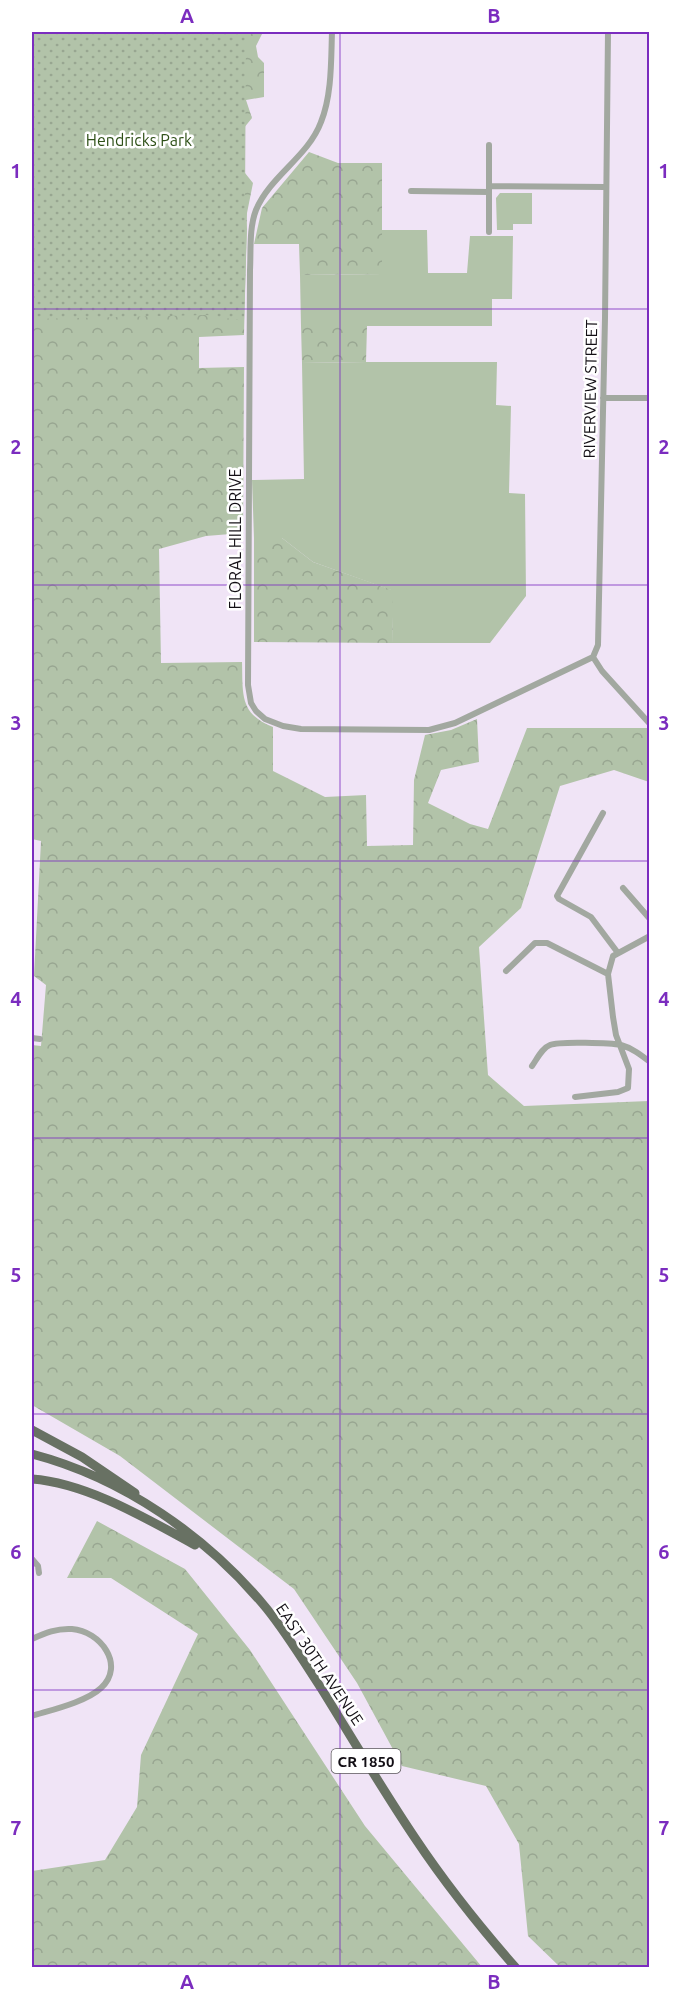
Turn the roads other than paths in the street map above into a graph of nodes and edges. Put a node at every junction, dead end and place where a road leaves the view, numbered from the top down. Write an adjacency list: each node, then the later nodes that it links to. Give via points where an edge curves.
1 (332, 32): 10 (street, FLORAL HILL DRIVE, via 321,122 311,141 265,195 252,231 248,685 251,703 265,719 301,729 429,730 455,723)
2 (608, 32): 4 (street, RIVERVIEW STREET)
3 (489, 145): 5 (street)
4 (606, 187): 5 (street); 8 (street, RIVERVIEW STREET)
5 (489, 189): 6 (street); 7 (street)
6 (411, 191)
7 (489, 232)
8 (603, 398): 9 (street); 10 (street, RIVERVIEW STREET, via 598,645)
9 (650, 398)
10 (593, 657): 11 (street)
11 (650, 724)
12 (603, 813): 16 (street, via 557,896 591,917)
13 (624, 888): 14 (street)
14 (650, 919)
15 (650, 936): 16 (street)
16 (618, 953): 18 (street, via 613,956)
17 (506, 971): 18 (street, via 535,943 547,943)
18 (608, 974): 21 (street)
19 (32, 1038): 20 (street)
20 (40, 1039)
21 (620, 1045): 22 (street); 23 (street, via 550,1045); 24 (street, via 629,1069 628,1088)
22 (650, 1062)
23 (532, 1066)
24 (575, 1096)
25 (32, 1430): 28 (main road, via 100,1468)
26 (32, 1454): 28 (main road, EAST 30TH AVENUE / CR 1850, via 98,1478)
27 (32, 1479): 29 (main road, via 74,1488 122,1507)
28 (153, 1508): 29 (main road, EAST 30TH AVENUE / CR 1850)
29 (216, 1556): 34 (main road, EAST 30TH AVENUE / CR 1850, via 267,1610 416,1840)
30 (32, 1559): 31 (street)
31 (39, 1573)
32 (32, 1639): 33 (street, via 58,1629 75,1629 101,1642 108,1651 110,1664 107,1680 94,1693)
33 (32, 1716)
34 (516, 1968)

